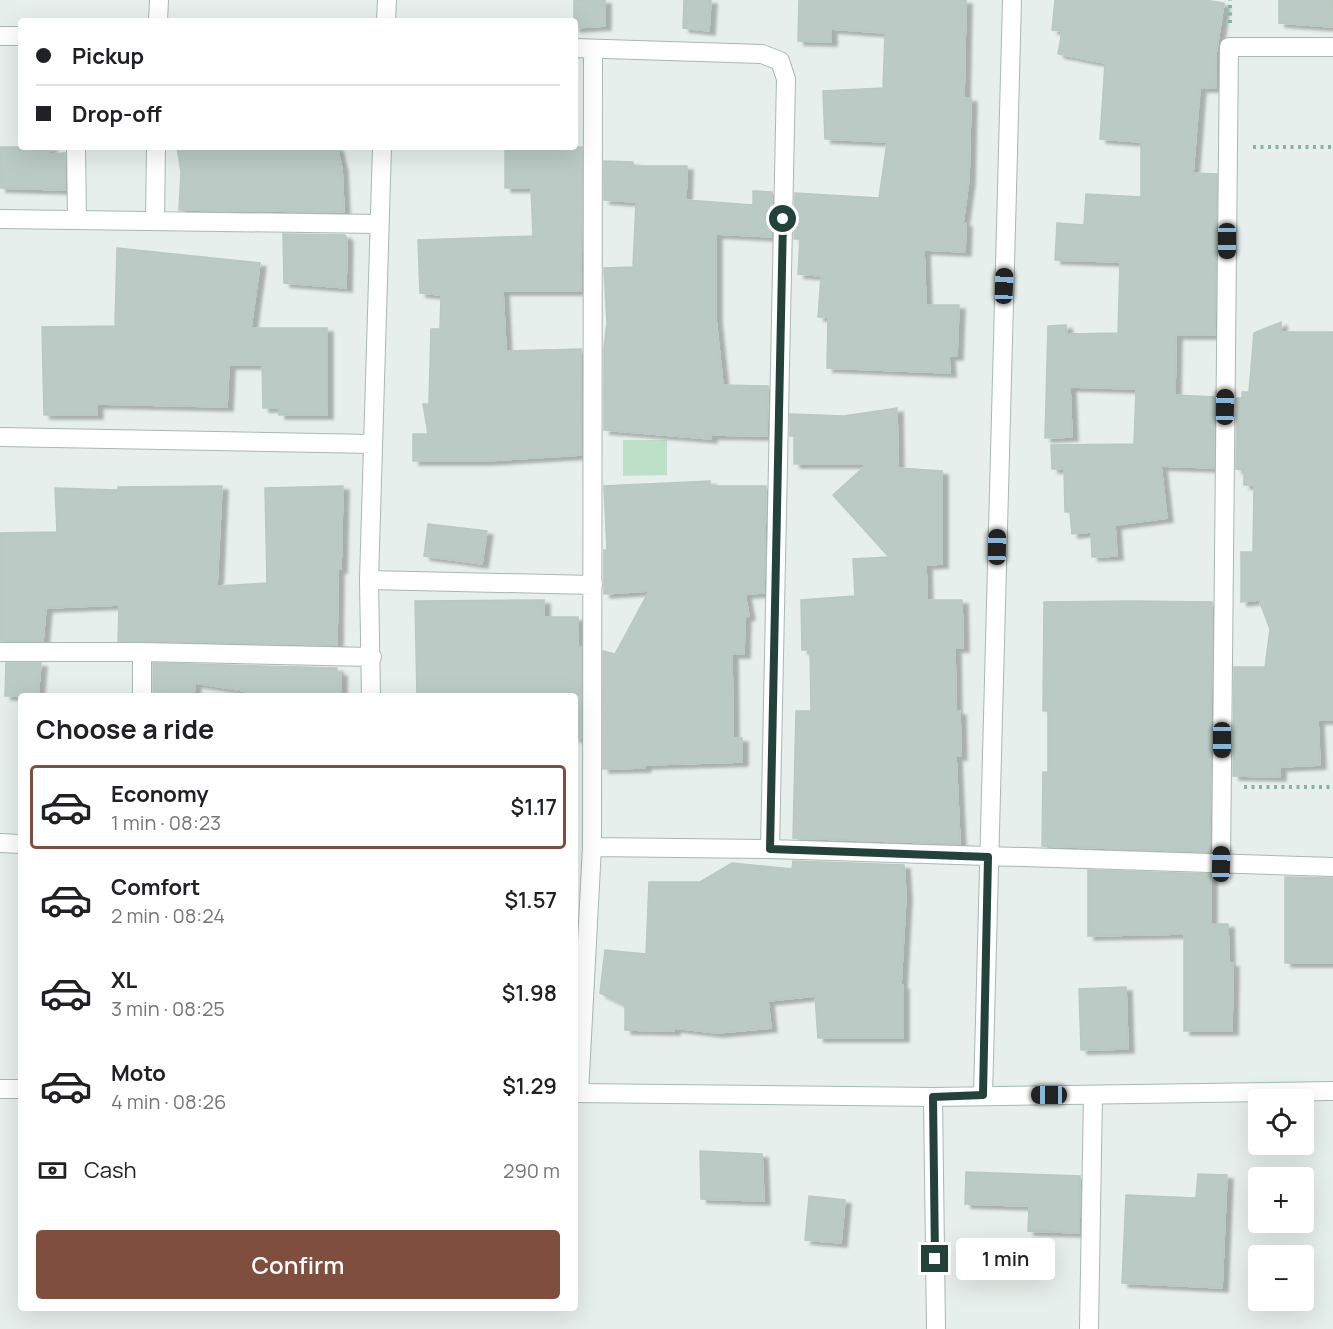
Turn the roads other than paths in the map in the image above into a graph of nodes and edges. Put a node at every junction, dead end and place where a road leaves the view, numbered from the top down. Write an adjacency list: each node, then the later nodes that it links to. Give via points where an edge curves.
1 (159, 0): 4 (street)
2 (387, 0): 5 (street)
3 (1012, 0): 30 (street)
4 (158, 18)
5 (386, 18)
6 (0, 36): 7 (street)
7 (18, 36)
8 (1333, 47): 31 (street, via 1229,46)
9 (584, 48): 20 (street); 29 (street, via 762,54 780,61 786,79)
10 (76, 150): 14 (street)
11 (156, 150): 15 (street)
12 (382, 150): 16 (street)
13 (0, 219): 14 (street)
14 (77, 220): 15 (street)
15 (155, 221): 16 (street)
16 (379, 224): 18 (street)
17 (0, 437): 18 (street)
18 (373, 444): 19 (street)
19 (369, 580): 20 (street); 23 (street)
20 (593, 585): 28 (street)
21 (0, 652): 22 (street)
22 (142, 652): 23 (street); 24 (street)
23 (372, 657): 25 (street)
24 (142, 693)
25 (371, 693)
26 (0, 843): 27 (street)
27 (18, 844)
28 (592, 847): 29 (street); 33 (street)
29 (770, 849): 30 (street)
30 (988, 857): 31 (street); 38 (street)
31 (1221, 864): 32 (street)
32 (1333, 867)
33 (578, 1077)
34 (0, 1089): 35 (street)
35 (18, 1089)
36 (1333, 1091): 39 (street)
37 (578, 1093): 40 (street)
38 (983, 1095): 39 (street); 40 (street)
39 (1093, 1095): 42 (street)
40 (933, 1097): 41 (street)
41 (936, 1329)
42 (1089, 1329)

